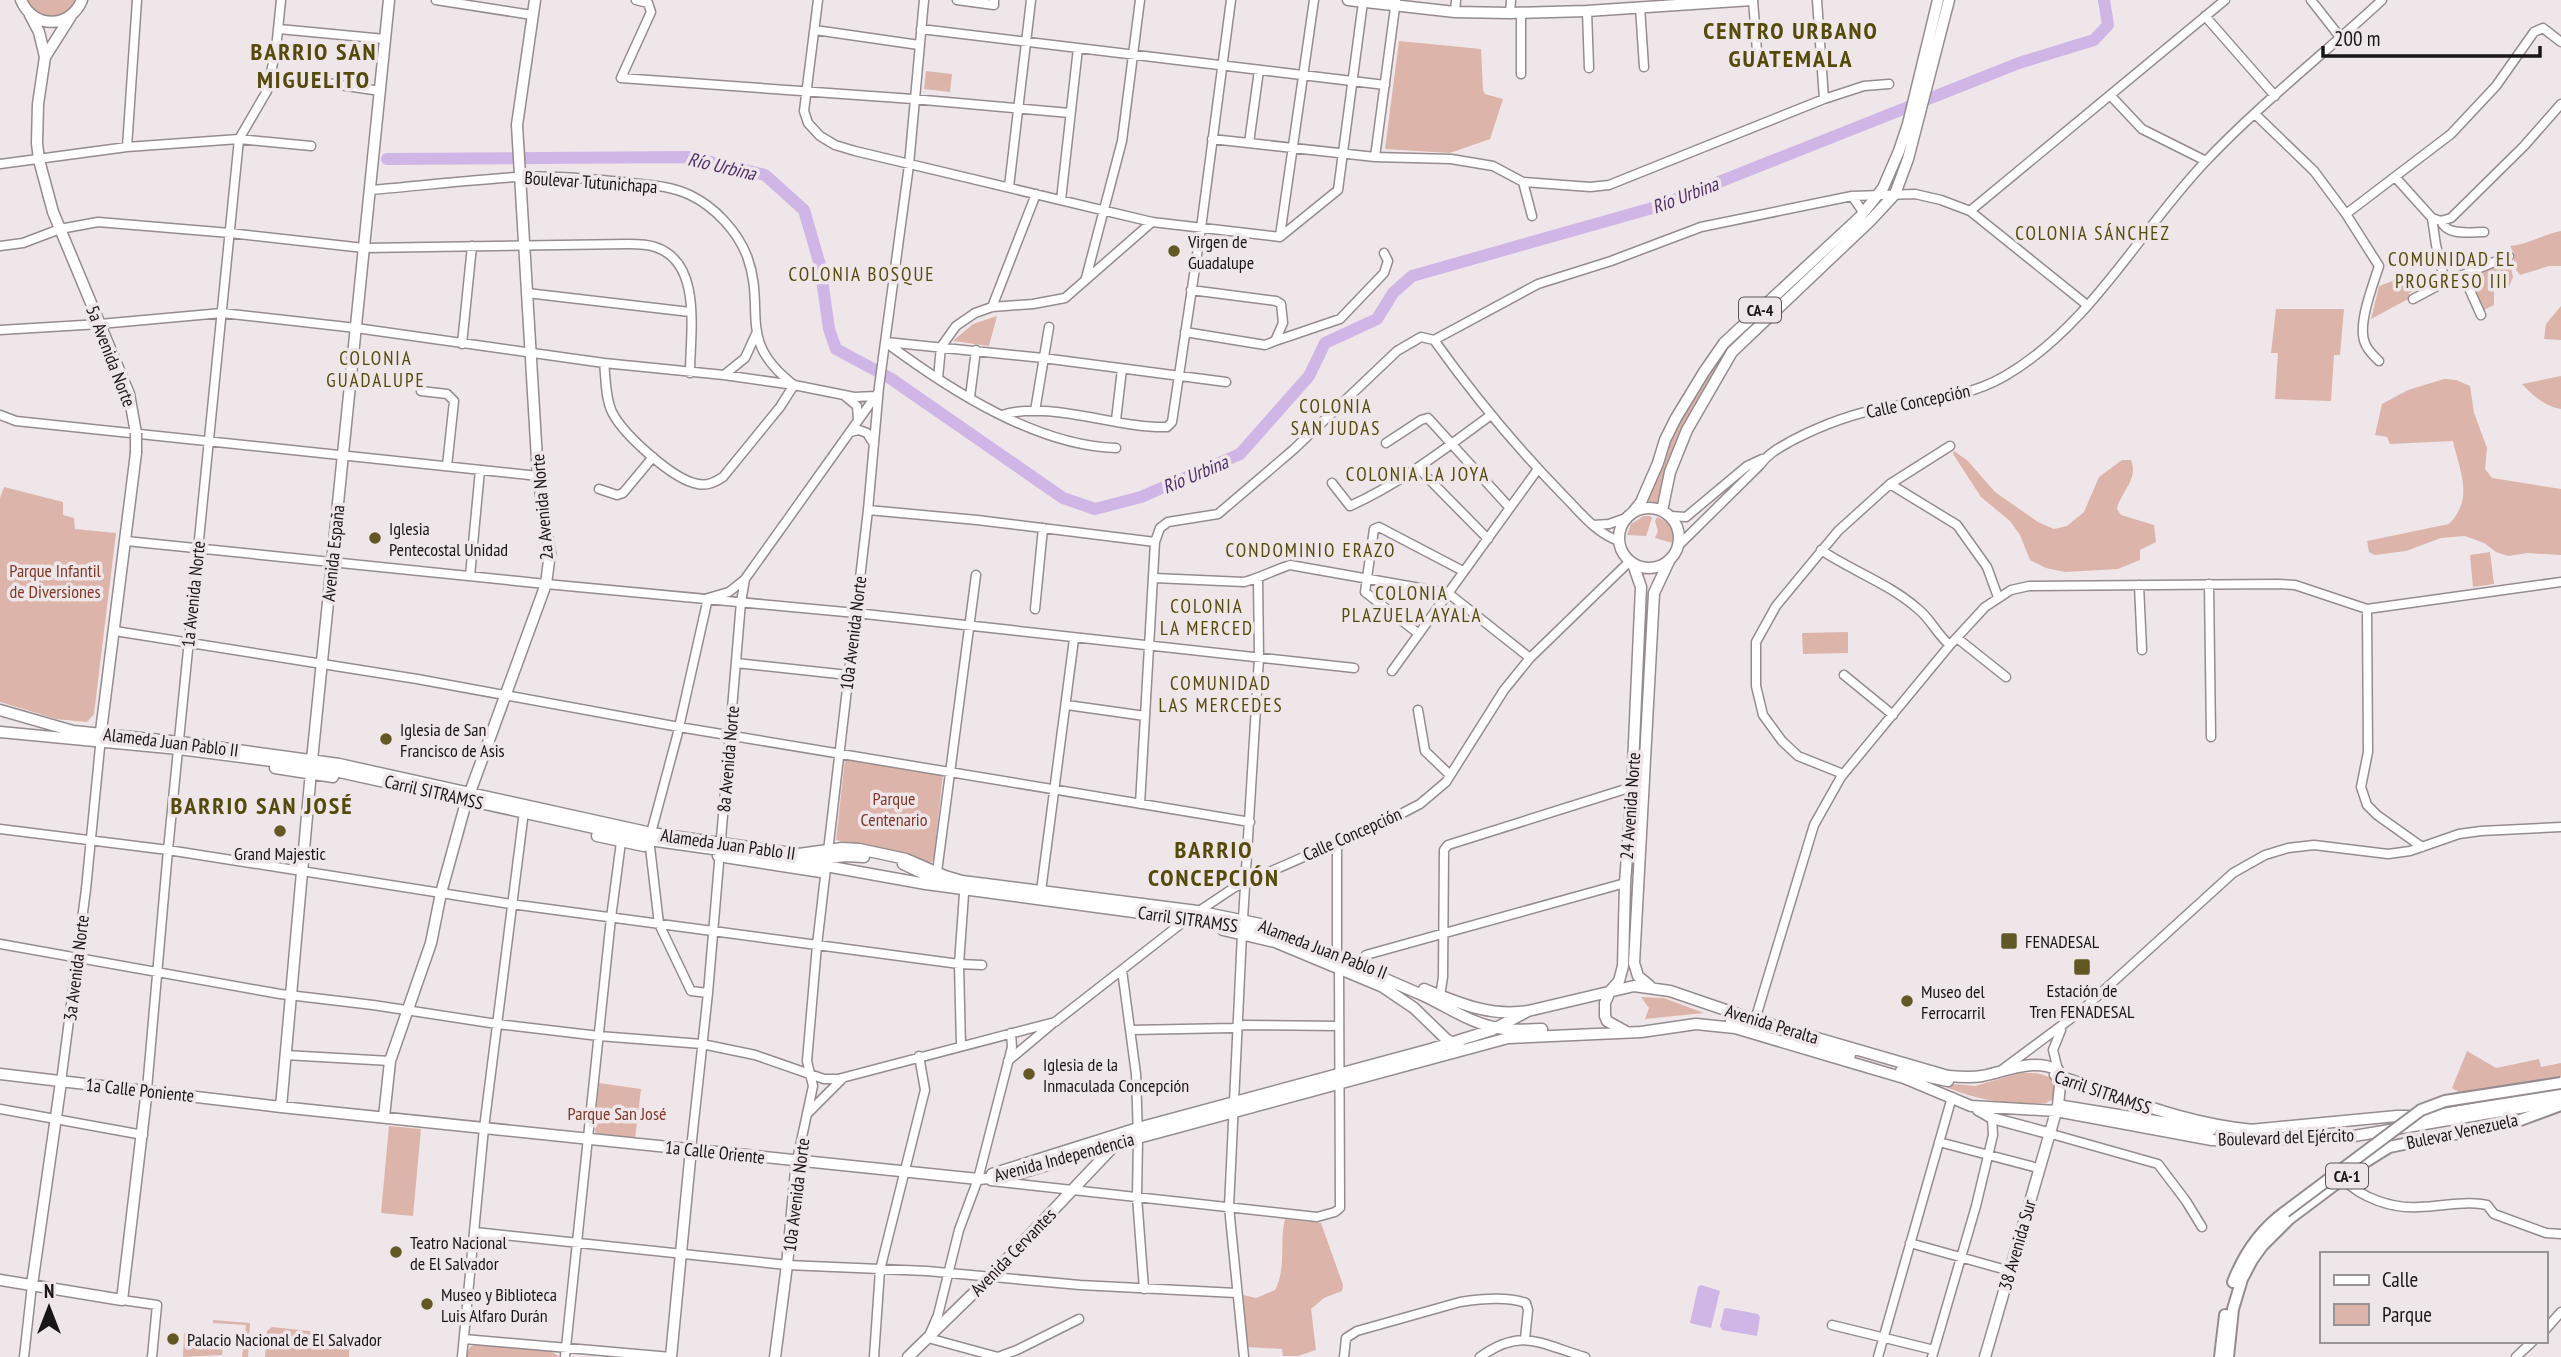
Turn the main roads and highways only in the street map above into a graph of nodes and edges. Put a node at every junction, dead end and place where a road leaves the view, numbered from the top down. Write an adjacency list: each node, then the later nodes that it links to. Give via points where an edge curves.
1 (82, 0): 13 (main road, 5a Avenida Norte)
2 (389, 0): 27 (main road, Avenida España)
3 (535, 0): 28 (main road, 2a Avenida Norte, via 518,139 538,476 550,553 546,584)
4 (1348, 0): 8 (main road)
5 (1752, 0): 9 (main road)
6 (1938, 0): 15 (main road, CA-4)
7 (1949, 0): 15 (main road, CA-4)
8 (1363, 2): 10 (main road)
9 (1703, 2): 12 (main road, via 1640,8)
10 (1396, 3): 12 (main road, via 1455,12 1516,13 1587,11)
11 (23, 5): 13 (main road, via 50,22); 14 (main road, 5a Avenida Norte)
12 (1607, 5)
13 (71, 16): 14 (main road, 5a Avenida Norte)
14 (45, 57): 26 (main road, 5a Avenida Norte, bridge, via 38,104 39,160 60,229 129,394 136,426)
15 (1922, 90): 16 (main road, CA-4)
16 (1913, 123): 17 (main road, CA-4, via 1908,159 1895,194 1732,352 1687,430 1670,472); 18 (main road, CA-4, via 1889,177 1863,212 1724,344 1676,418 1640,502)
17 (1666, 514): 18 (main road, via 1647,508); 19 (main road, CA-4, via 1678,532)
18 (1629, 515): 20 (main road, CA-4, via 1619,541)
19 (1670, 559): 20 (main road, via 1654,567); 33 (main road, 24 Avenida Norte, via 1654,593 1634,963 1638,976)
20 (1631, 562): 34 (main road, 24 Avenida Norte, via 1640,587 1623,966)
21 (0, 710): 26 (main road, Alameda Juan Pablo II)
22 (0, 716): 25 (main road)
23 (0, 732): 25 (main road)
24 (0, 738): 26 (main road, Alameda Juan Pablo II)
25 (68, 738): 26 (main road)
26 (100, 740): 27 (main road, Alameda Juan Pablo II)
27 (312, 766): 28 (main road, Alameda Juan Pablo II, via 368,783); 54 (main road, Avenida España)
28 (467, 800): 29 (main road, Alameda Juan Pablo II); 29 (main road, Carril SITRAMSS, via 649,840); 29 (main road, Alameda Juan Pablo II, via 523,819 621,842); 56 (main road, 2a Avenida Norte, via 431,943 390,1060)
29 (720, 849): 30 (main road, Alameda Juan Pablo II); 30 (main road, Carril SITRAMSS); 30 (main road, Alameda Juan Pablo II, via 800,853)
30 (826, 862): 31 (main road, Carril SITRAMSS); 31 (main road, Carril SITRAMSS, via 859,856 897,863); 32 (main road, Alameda Juan Pablo II, via 964,894); 36 (main road, Alameda Juan Pablo II, via 850,848 899,856 962,881 1243,919 1486,1012)
31 (953, 887): 32 (main road, Carril SITRAMSS)
32 (1184, 921): 35 (main road, Carril SITRAMSS, via 1276,935); 42 (main road, Alameda Juan Pablo II, via 1275,942 1339,967 1405,1000)
33 (1653, 987): 34 (main road, Avenida Peralta, via 1634,986); 38 (main road, Avenida Peralta)
34 (1609, 994): 36 (main road, Avenida Peralta); 37 (main road, Carril SITRAMSS); 38 (main road, Carril SITRAMSS, via 1664,994); 39 (main road, via 1605,1016)
35 (1452, 1008): 37 (main road, Carril SITRAMSS, via 1484,1018); 40 (main road, Carril SITRAMSS)
36 (1528, 1011): 37 (main road, Avenida Peralta)
37 (1512, 1019): 40 (main road, Avenida Peralta)
38 (1755, 1023): 39 (main road, Carril SITRAMSS, via 1701,1018); 44 (main road, Avenida Peralta, via 1948,1076 1979,1077 2024,1065); 46 (main road, Carril SITRAMSS)
39 (1615, 1027): 40 (main road, Carril SITRAMSS); 41 (main road)
40 (1497, 1028): 42 (main road, Avenida Peralta)
41 (1627, 1032): 43 (main road, Avenida Peralta, via 1515,1037); 53 (main road, Avenida Peralta, via 1706,1023 1735,1028 1904,1078)
42 (1451, 1042): 43 (main road, Alameda Juan Pablo II); 47 (main road, Avenida Independencia)
43 (1463, 1050): 47 (main road, Avenida Independencia)
44 (2058, 1073): 46 (main road, Carril SITRAMSS, via 2032,1070 1962,1083); 55 (main road); 57 (main road, Carril SITRAMSS, via 2163,1113)
45 (0, 1074): 48 (main road, 1a Calle Poniente)
46 (1911, 1074): 55 (main road, Carril SITRAMSS, via 1982,1103)
47 (1340, 1078): 58 (main road, Avenida Independencia)
48 (61, 1082): 50 (main road, 1a Calle Poniente); 65 (main road, 3a Avenida Norte)
49 (2561, 1083): 70 (highway, Boulevard del Ejército / CA-1, bridge, via 2445,1101 2421,1110 2285,1212 2242,1262 2228,1300)
50 (147, 1090): 54 (main road, 1a Calle Poniente); 65 (main road, 1a Avenida Norte, via 122,1300)
51 (2561, 1093): 57 (main road, Carril SITRAMSS, via 2432,1116)
52 (2561, 1103): 55 (main road, Boulevard del Ejército, via 2354,1136 2241,1141 2200,1138); 71 (highway, Bulevar Venezuela / CA-1, via 2515,1122 2389,1147 2289,1219 2272,1234 2242,1279 2233,1309)
53 (1972, 1106): 55 (main road, Avenida Peralta); 59 (main road, Avenida Peralta, via 1992,1118)
54 (281, 1107): 56 (main road, 1a Calle Oriente)
55 (2057, 1108): 57 (main road, Carril SITRAMSS, via 2189,1128); 59 (main road)
56 (384, 1117): 61 (main road, 1a Calle Oriente)
57 (2253, 1130)
58 (1138, 1133): 60 (main road, Avenida Independencia); 63 (main road, Avenida Independencia)
59 (2048, 1133): 69 (main road, 38 Avenida Sur)
60 (1115, 1145): 63 (main road, Avenida Independencia, via 1011,1176); 68 (main road, Avenida Cervantes)
61 (691, 1149): 62 (main road, 1a Calle Oriente); 66 (main road, 8a Avenida Norte)
62 (797, 1160): 63 (main road, 1a Calle Oriente); 67 (main road, 10a Avenida Norte)
63 (978, 1179)
64 (0, 1280): 65 (main road)
65 (32, 1285)
66 (672, 1357)
67 (775, 1357)
68 (908, 1357)
69 (1985, 1357)
70 (2220, 1357)
71 (2228, 1357)

